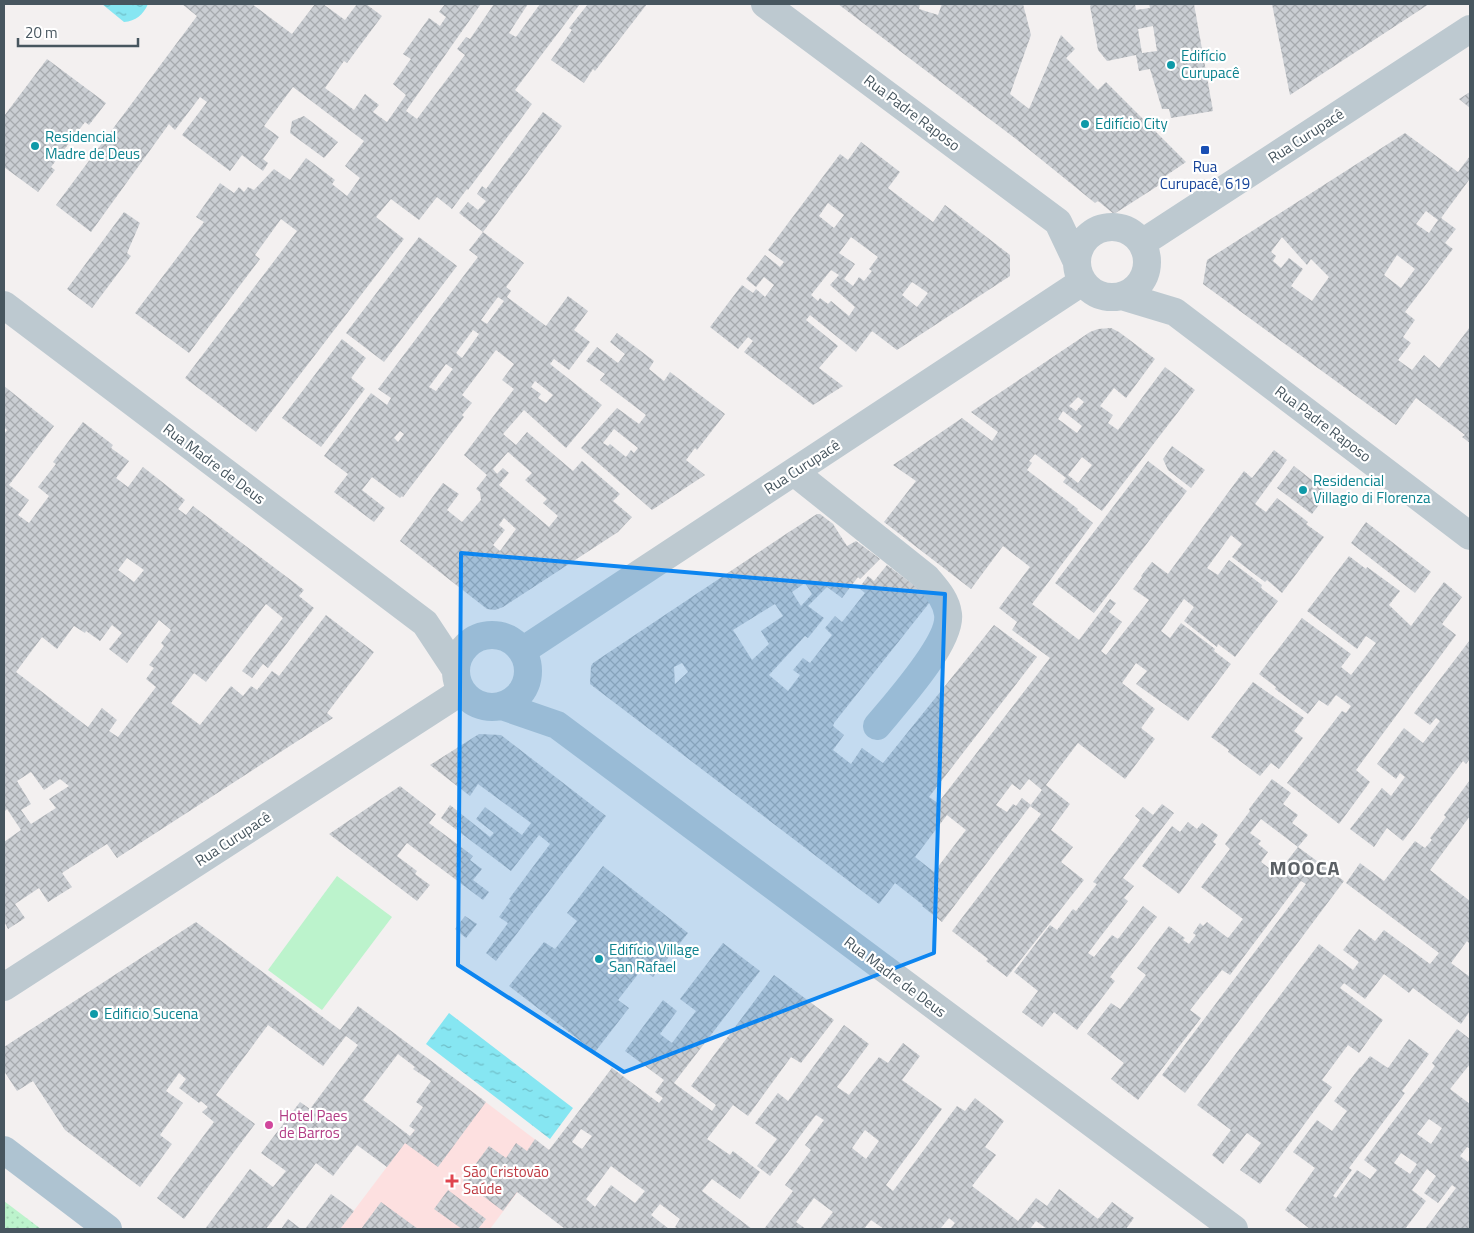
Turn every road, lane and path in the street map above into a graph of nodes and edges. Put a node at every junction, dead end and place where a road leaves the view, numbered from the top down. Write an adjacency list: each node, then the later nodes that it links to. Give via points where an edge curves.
1 (765, 4): 3 (street, Rua Padre Raposo)
2 (1470, 29): 5 (street, Rua Curupacê)
3 (1058, 222): 4 (street, Rua Padre Raposo); 6 (street, Rua Padre Raposo)
4 (1102, 228): 5 (street, via 1125,229 1134,235); 6 (street, via 1092,232 1078,250)
5 (1145, 253): 7 (street, via 1145,274 1140,284); 9 (street, Rua Padre Raposo)
6 (1079, 271): 7 (street, via 1090,290 1111,298); 10 (street, Rua Curupacê)
7 (1122, 296): 9 (street, Rua Padre Raposo)
8 (4, 305): 12 (street, Rua Madre de Deus)
9 (1175, 312): 11 (street, Rua Padre Raposo)
10 (794, 472): 14 (street, Rua Curupacê); 18 (street, via 927,578 943,597 948,615 947,631 933,655)
11 (1470, 536)
12 (425, 623): 13 (street, Rua Madre de Deus); 15 (street, Rua Madre de Deus)
13 (481, 637): 14 (street, via 504,638 514,643); 15 (street, via 471,642 458,660)
14 (525, 662): 16 (street, via 525,684 520,694); 17 (street, Rua Madre de Deus)
15 (459, 680): 16 (street, via 469,699 479,705); 19 (street, Rua Curupacê)
16 (502, 706): 17 (street, Rua Madre de Deus)
17 (556, 725): 22 (street, Rua Madre de Deus)
18 (877, 726)
19 (4, 987)
20 (4, 1150): 21 (main road)
21 (108, 1229)
22 (1234, 1229)

